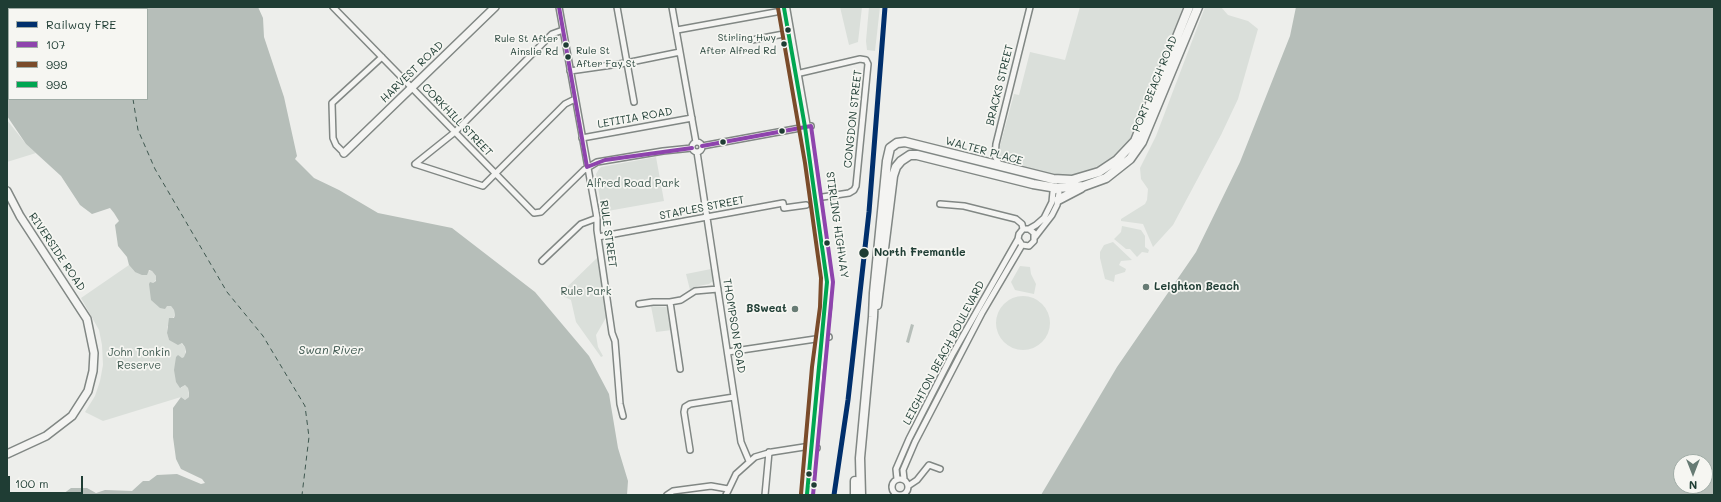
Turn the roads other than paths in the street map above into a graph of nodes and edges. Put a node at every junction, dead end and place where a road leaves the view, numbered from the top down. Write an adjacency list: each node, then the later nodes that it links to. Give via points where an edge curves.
1 (333, 7): 16 (street, CORKHILL STREET)
2 (495, 7): 20 (street, HARVEST ROAD)
3 (559, 7): 11 (street, RULE STREET)
4 (617, 7): 17 (street)
5 (672, 7): 12 (street)
6 (790, 7): 19 (highway, STIRLING HIGHWAY)
7 (1030, 7): 32 (street, BRACKS STREET, via 996,144 995,156)
8 (1189, 7): 36 (main road, PORT BEACH ROAD, via 1135,141 1109,166 1091,176)
9 (1198, 7): 37 (main road, PORT BEACH ROAD, via 1136,152 1106,178)
10 (780, 9): 12 (street); 13 (highway, STIRLING HIGHWAY)
11 (563, 30): 18 (street, RULE STREET); 25 (street, via 552,34)
12 (677, 30): 15 (street)
13 (789, 33): 14 (street); 19 (highway, STIRLING HIGHWAY)
14 (752, 40)
15 (680, 52): 17 (street); 23 (street)
16 (382, 57): 20 (street, CORKHILL STREET); 31 (street, via 332,103 333,138)
17 (626, 63): 18 (street); 22 (street)
18 (570, 71): 21 (street, RULE STREET)
19 (799, 73): 24 (highway, STIRLING HIGHWAY); 40 (street, CONGDON STREET, via 860,59 866,60 868,64 856,186 848,193)
20 (412, 88): 25 (street, CORKHILL STREET); 31 (street, HARVEST ROAD)
21 (575, 99): 26 (street, RULE STREET); 34 (street, via 565,104)
22 (634, 102)
23 (692, 118): 26 (street, LETITIA ROAD); 27 (street)
24 (808, 126): 28 (street); 40 (highway, STIRLING HIGHWAY)
25 (455, 132): 34 (street, CORKHILL STREET); 34 (street, via 416,164 483,186)
26 (582, 138): 33 (street, RULE STREET)
27 (696, 142): 28 (street); 29 (street)
28 (702, 146): 30 (street)
29 (692, 148): 30 (street); 33 (street, via 605,160)
30 (697, 152): 45 (street, THOMPSON ROAD)
31 (344, 153)
32 (1000, 167): 35 (main road, WALTER PLACE); 57 (main road, WALTER PLACE, via 905,142 893,145 887,161)
33 (587, 168): 34 (street, CORKHILL STREET, via 541,212 534,213); 46 (street, RULE STREET)
34 (495, 174)
35 (1048, 178): 36 (main road, WALTER PLACE); 38 (street)
36 (1072, 180): 38 (street)
37 (1084, 186): 38 (main road, PORT BEACH ROAD); 41 (main road)
38 (1057, 188): 41 (street); 47 (street, via 1053,192 1047,213 1040,222); 57 (main road, WALTER PLACE, via 917,155 904,158 897,164 893,176 879,296)
39 (7, 191): 58 (street, RIVERSIDE ROAD, via 20,216 87,319)
40 (819, 198): 59 (highway, STIRLING HIGHWAY, via 827,278)
41 (1058, 200): 50 (street, via 1052,215)
42 (7, 201): 58 (street, RIVERSIDE ROAD)
43 (940, 204): 48 (street, via 964,206 1016,219 1022,224)
44 (806, 205): 45 (street, STAPLES STREET, via 784,208 783,203)
45 (707, 217): 49 (street, STAPLES STREET); 54 (street, THOMPSON ROAD)
46 (597, 218): 49 (street, RULE STREET); 53 (street, via 581,224)
47 (1029, 229): 48 (street); 50 (street)
48 (1023, 230): 51 (street)
49 (598, 237): 63 (street, RULE STREET, via 616,348)
50 (1035, 237): 52 (street, via 1032,245)
51 (1018, 239): 52 (street); 70 (street, LEIGHTON BEACH BOULEVARD, via 946,368 898,464)
52 (1022, 245): 71 (street, LEIGHTON BEACH BOULEVARD, via 982,313 915,442 903,470)
53 (542, 261)
54 (718, 289): 55 (street, via 695,291 681,300); 60 (street, THOMPSON ROAD)
55 (670, 302): 56 (street); 61 (street)
56 (640, 304)
57 (873, 317): 74 (main road, via 859,469)
58 (88, 325): 67 (street, RIVERSIDE ROAD, via 93,341 94,363 91,381 84,398 72,416 60,426 46,436)
59 (825, 337): 60 (street); 64 (highway, STIRLING HIGHWAY)
60 (728, 352): 62 (street, THOMPSON ROAD)
61 (680, 368)
62 (734, 397): 65 (street, via 685,407); 68 (street, THOMPSON ROAD, via 741,442)
63 (623, 416)
64 (814, 448): 66 (street); 79 (highway, STIRLING HIGHWAY); 80 (highway, STIRLING HIGHWAY)
65 (690, 450)
66 (769, 452): 68 (street); 78 (street)
67 (7, 454)
68 (749, 460): 73 (street, via 736,474)
69 (940, 469): 72 (street, LEIGHTON BEACH BOULEVARD, via 929,465 917,480)
70 (897, 479): 71 (street); 75 (street, LEIGHTON BEACH BOULEVARD, via 892,486)
71 (904, 479): 72 (street)
72 (908, 486): 81 (street, LEIGHTON BEACH BOULEVARD)
73 (728, 489): 76 (street, via 711,486 673,491); 77 (street)
74 (860, 493)
75 (895, 494): 81 (street, LEIGHTON BEACH BOULEVARD)
76 (667, 495)
77 (726, 495)
78 (765, 495)
79 (807, 495)
80 (813, 495)
81 (903, 495)

